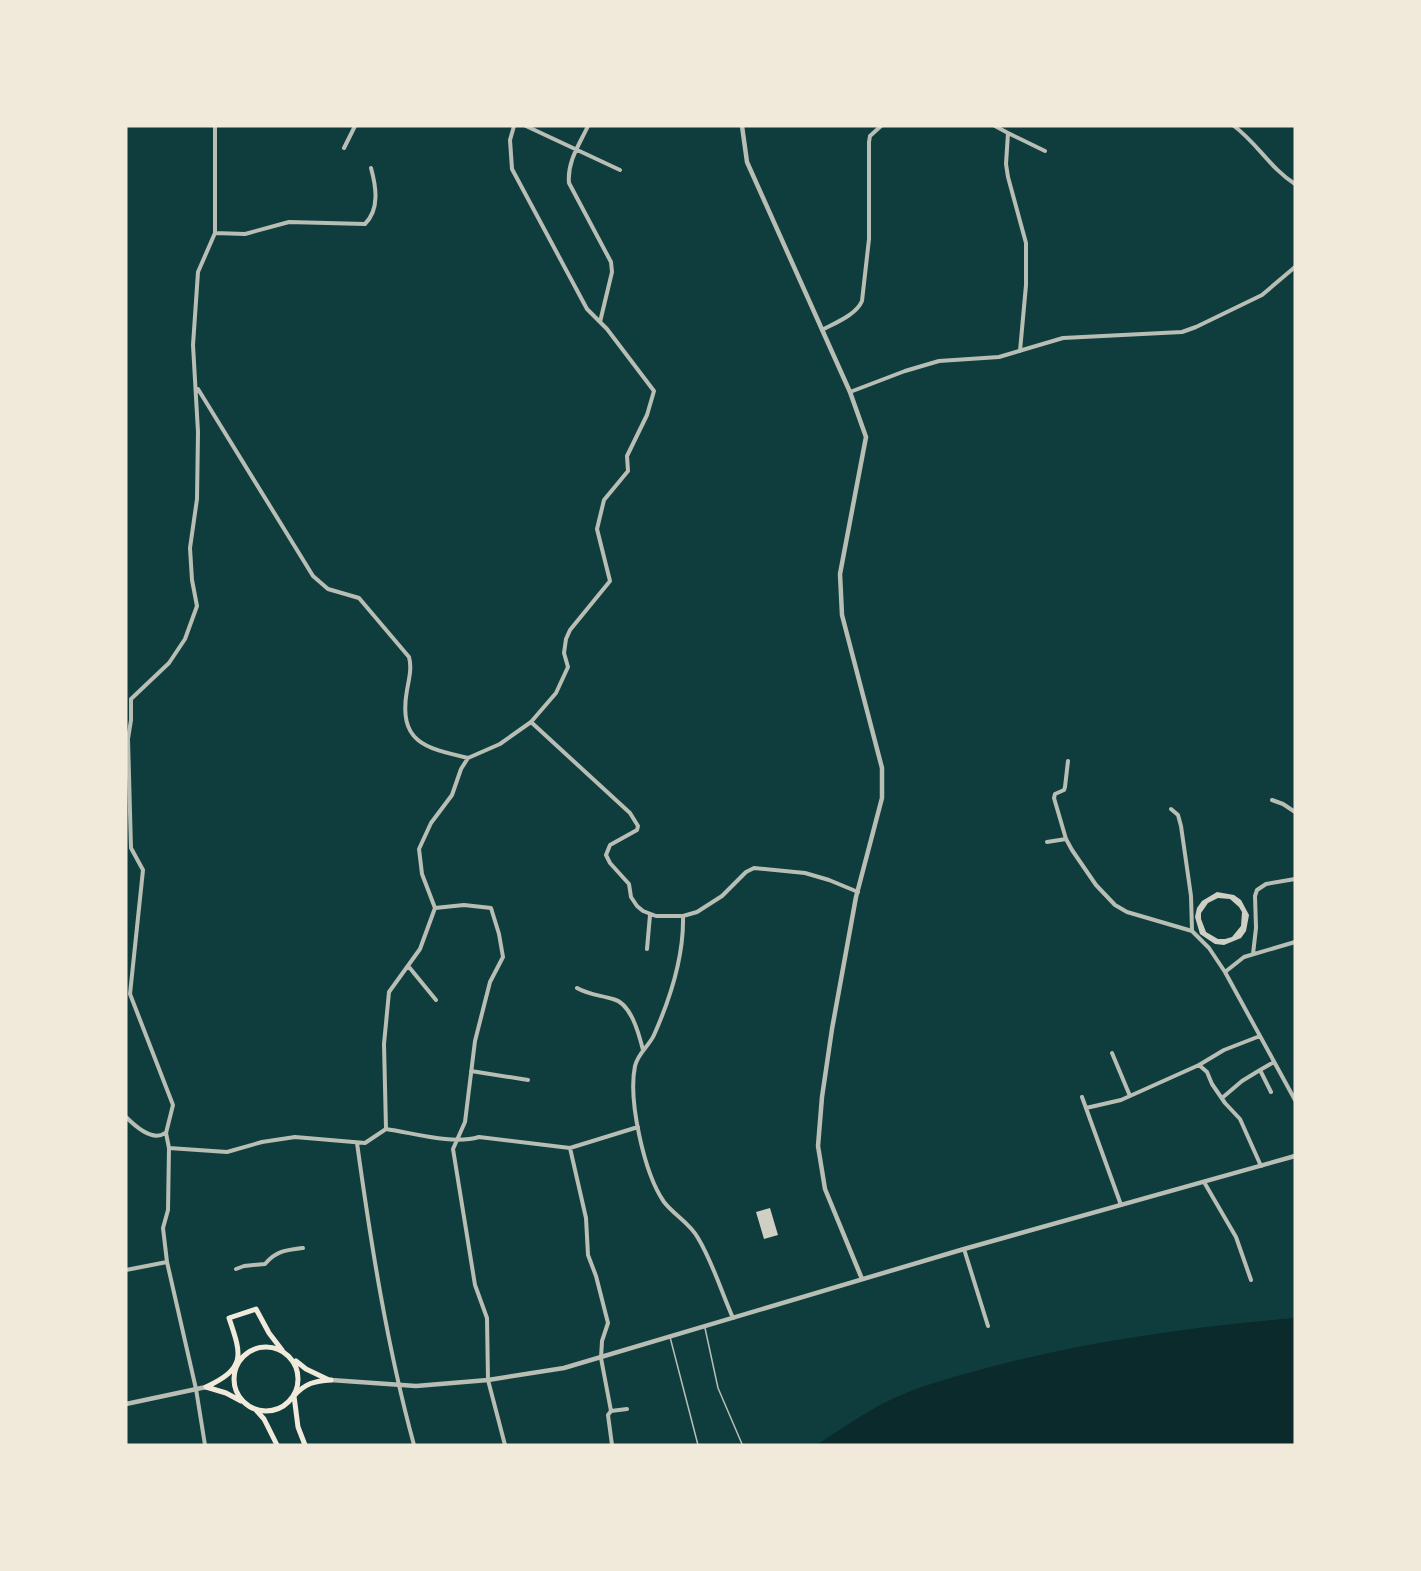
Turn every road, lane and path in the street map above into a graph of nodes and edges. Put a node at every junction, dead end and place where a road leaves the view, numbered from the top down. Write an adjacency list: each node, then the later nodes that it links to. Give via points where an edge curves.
1 (215, 126): 17 (street)
2 (355, 126): 11 (street)
3 (514, 126): 19 (street, via 510,140 512,169 587,309)
4 (526, 126): 13 (street)
5 (588, 126): 13 (street)
6 (742, 126): 20 (street, via 747,162)
7 (881, 126): 20 (street, via 868,142 869,239 862,301 853,312)
8 (995, 126): 10 (street)
9 (1234, 126): 16 (street)
10 (1008, 133): 12 (street); 21 (street, via 1008,177 1026,243)
11 (344, 148)
12 (1045, 150)
13 (576, 151): 15 (street); 19 (street, via 570,162 568,183 611,262)
14 (371, 168): 17 (street, via 377,191 365,224 289,222 245,234)
15 (620, 170)
16 (1295, 184)
17 (215, 233): 22 (street, via 198,272 193,345)
18 (1295, 267): 21 (street, via 1262,295 1191,330 1064,338)
19 (600, 322): 25 (street, via 654,391 627,456 628,471 604,500 597,529 610,580 570,630 564,653 568,667 556,693)
20 (822, 330): 23 (street)
21 (1020, 352): 23 (street, via 939,361)
22 (197, 388): 24 (street, via 197,499 190,548 197,606 185,639 169,663); 26 (street, via 313,576 328,589 359,598 409,657 411,668 403,711 412,735 424,746)
23 (850, 392): 34 (street, via 866,437 840,574 842,615 882,768 882,798)
24 (128, 699): 63 (street, via 131,848 143,870 130,994 173,1105)
25 (531, 722): 26 (street, via 500,744); 36 (street, via 637,823 637,830 610,845 606,855 629,884 633,902)
26 (468, 758): 35 (street, via 452,795 431,823 419,849 422,874)
27 (1068, 761): 31 (street, via 1064,790 1054,798)
28 (1272, 800): 30 (street)
29 (1171, 809): 38 (street, via 1182,826)
30 (1295, 812)
31 (1066, 839): 32 (street); 38 (street, via 1114,905)
32 (1047, 842)
33 (1295, 879): 41 (street, via 1258,887)
34 (858, 892): 37 (street, via 805,873 754,868 710,905); 77 (street, via 832,1029 818,1146 825,1189)
35 (435, 908): 42 (street); 52 (street, via 489,907 499,934 502,957 490,982)
36 (650, 915): 37 (street); 40 (street)
37 (683, 916): 47 (street, via 680,951 668,998 653,1038)
38 (1192, 931): 43 (street)
39 (1295, 942): 41 (street)
40 (647, 949)
41 (1252, 954): 43 (street)
42 (409, 967): 45 (street); 62 (street, via 391,988 388,998 384,1044)
43 (1225, 972): 46 (street)
44 (577, 988): 47 (street, via 622,1005 635,1023)
45 (436, 999)
46 (1260, 1036): 49 (street); 50 (street)
47 (644, 1050): 61 (street, via 635,1070 633,1107)
48 (1112, 1053): 55 (street)
49 (1274, 1062): 51 (street); 58 (street)
50 (1199, 1065): 55 (street); 57 (street)
51 (1260, 1070): 54 (street); 57 (street)
52 (471, 1071): 53 (street); 64 (street)
53 (528, 1080)
54 (1270, 1092)
55 (1130, 1096): 59 (street)
56 (1082, 1097): 59 (street)
57 (1222, 1098): 69 (street, via 1240,1119)
58 (1295, 1100)
59 (1086, 1108): 71 (street)
60 (126, 1118): 63 (street, via 154,1137)
61 (638, 1127): 67 (street); 79 (street, via 652,1180 668,1207 697,1236)
62 (386, 1129): 64 (street); 65 (street, via 365,1143)
63 (166, 1133): 66 (street)
64 (459, 1140): 67 (street, via 479,1137); 88 (street, via 453,1149 475,1285 487,1318)
65 (357, 1143): 66 (street, via 295,1137 227,1152); 89 (street)
66 (169, 1148): 74 (street, via 168,1210 163,1228)
67 (570, 1148): 85 (street, via 586,1218 588,1255 608,1323)
68 (1295, 1156): 69 (street)
69 (1261, 1166): 70 (street)
70 (1204, 1182): 71 (street); 78 (street, via 1236,1237)
71 (1122, 1206): 73 (street)
72 (303, 1248): 75 (street, via 284,1250 265,1264)
73 (963, 1249): 77 (street); 81 (street)
74 (167, 1262): 76 (street); 91 (street)
75 (236, 1269)
76 (126, 1270)
77 (862, 1279): 79 (street)
78 (1251, 1280)
79 (733, 1317): 80 (street)
80 (704, 1326): 82 (street); 98 (lane, via 718,1388)
81 (988, 1326)
82 (670, 1336): 85 (street); 105 (lane)
83 (283, 1351): 84 (main road); 86 (main road, via 263,1346 244,1355); 86 (main road, via 256,1309 229,1318 236,1337)
84 (291, 1358): 87 (main road); 92 (main road, via 299,1376)
85 (601, 1358): 88 (street); 97 (street)
86 (238, 1363): 90 (main road, via 224,1379); 93 (main road, via 234,1384)
87 (331, 1380): 89 (street); 92 (main road, via 313,1381)
88 (488, 1380): 89 (street); 103 (street)
89 (398, 1386): 102 (street)
90 (206, 1388): 91 (street); 93 (main road)
91 (196, 1389): 94 (street); 99 (street)
92 (294, 1396): 95 (main road, via 276,1409); 101 (main road, via 298,1427)
93 (245, 1403): 95 (main road)
94 (126, 1404)
95 (255, 1409): 100 (main road, via 273,1433)
96 (627, 1409): 97 (street)
97 (611, 1411): 104 (street, via 608,1417)
98 (742, 1444)
99 (205, 1445)
100 (276, 1445)
101 (307, 1445)
102 (414, 1445)
103 (505, 1445)
104 (612, 1445)
105 (698, 1445)

